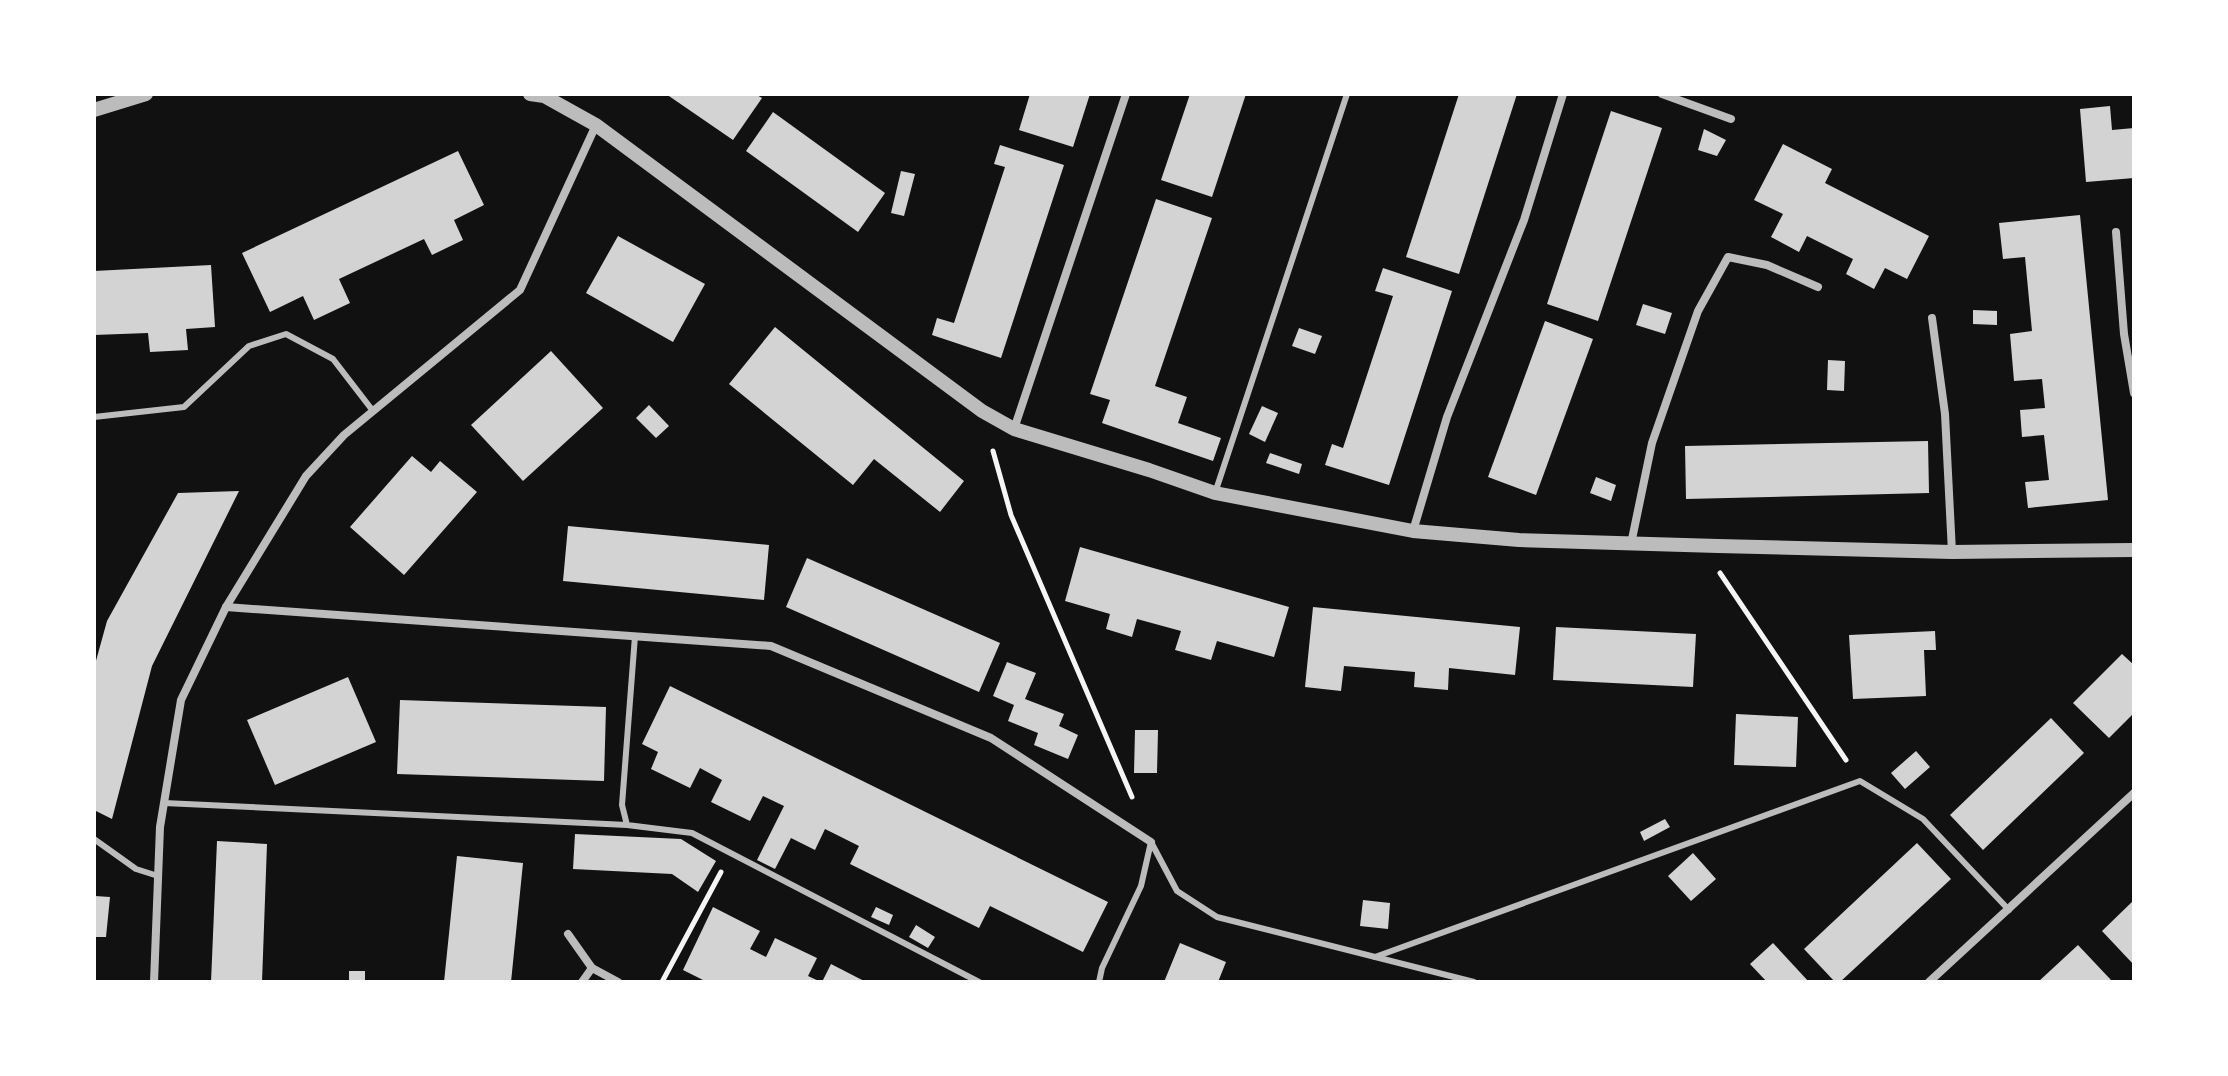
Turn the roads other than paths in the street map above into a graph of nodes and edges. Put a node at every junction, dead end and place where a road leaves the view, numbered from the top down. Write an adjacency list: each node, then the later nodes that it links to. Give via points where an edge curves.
1 (146, 94): 7 (street)
2 (530, 94): 9 (street, via 544,96)
3 (1126, 94): 16 (street)
4 (1347, 94): 17 (lane)
5 (1563, 94): 18 (street, via 1524,220 1447,417)
6 (1662, 94): 8 (street)
7 (94, 110)
8 (1731, 119)
9 (596, 125): 14 (street, via 520,290); 16 (street, via 982,411)
10 (2116, 232): 13 (street)
11 (1818, 287): 19 (street, via 1767,265 1728,257 1698,311 1652,443)
12 (1932, 318): 21 (street, via 1945,414)
13 (2134, 393)
14 (373, 411): 15 (lane, via 333,359 286,334 249,346 184,407); 22 (street, via 306,476)
15 (94, 417)
16 (1014, 429): 17 (street)
17 (1215, 493): 18 (street)
18 (1413, 531): 19 (street)
19 (1631, 544): 21 (street)
20 (2134, 550): 21 (street)
21 (1952, 552)
22 (226, 607): 23 (street); 25 (street, via 181,700)
23 (635, 636): 26 (lane, via 622,805); 28 (street, via 771,646 991,738)
24 (2134, 793): 30 (street)
25 (164, 803): 26 (lane); 29 (street)
26 (627, 825): 37 (lane, via 692,833)
27 (94, 839): 29 (lane, via 136,869)
28 (1151, 842): 32 (lane, via 1177,891 1217,917); 38 (lane, via 1141,886)
29 (158, 876): 34 (street)
30 (2009, 910): 32 (lane, via 1923,819 1860,781); 40 (street)
31 (568, 934): 33 (street)
32 (1375, 957): 39 (lane)
33 (592, 968): 35 (street); 36 (street)
34 (154, 982)
35 (582, 982)
36 (618, 982)
37 (979, 982)
38 (1099, 982)
39 (1474, 982)
40 (1929, 982)

